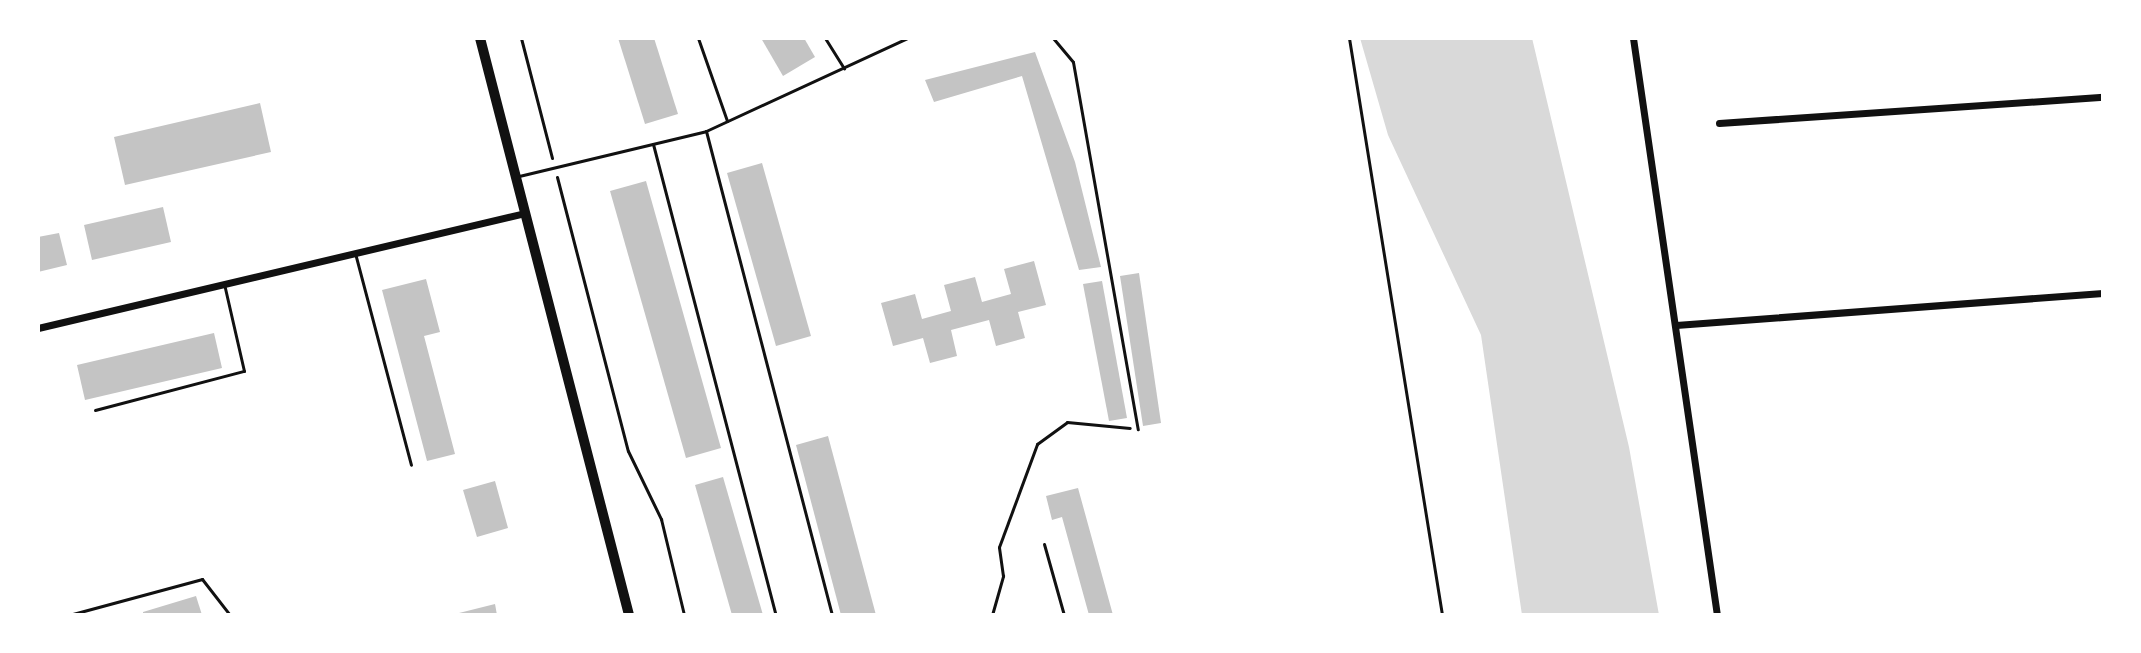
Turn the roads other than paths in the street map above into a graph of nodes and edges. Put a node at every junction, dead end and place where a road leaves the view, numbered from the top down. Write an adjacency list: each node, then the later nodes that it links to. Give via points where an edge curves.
1 (480, 38): 13 (main road)
2 (698, 38): 9 (lane)
3 (825, 38): 7 (lane)
4 (907, 38): 7 (lane)
5 (1053, 38): 21 (lane, via 1073,62)
6 (1633, 38): 18 (street)
7 (845, 70): 9 (lane)
8 (2103, 97): 10 (street)
9 (727, 121): 11 (lane)
10 (1719, 123)
11 (706, 131): 12 (lane); 28 (lane)
12 (653, 144): 13 (lane); 27 (lane)
13 (516, 177): 14 (main road)
14 (525, 213): 15 (street); 26 (main road)
15 (355, 253): 16 (street); 22 (lane)
16 (224, 284): 19 (street); 20 (lane, via 244,371)
17 (2103, 293): 18 (street)
18 (1676, 325): 30 (street)
19 (38, 328)
20 (95, 410)
21 (1138, 429)
22 (411, 465)
23 (1044, 544): 29 (lane)
24 (69, 615): 25 (lane, via 202,579)
25 (230, 615)
26 (629, 615)
27 (776, 615)
28 (832, 615)
29 (1064, 615)
30 (1717, 615)

